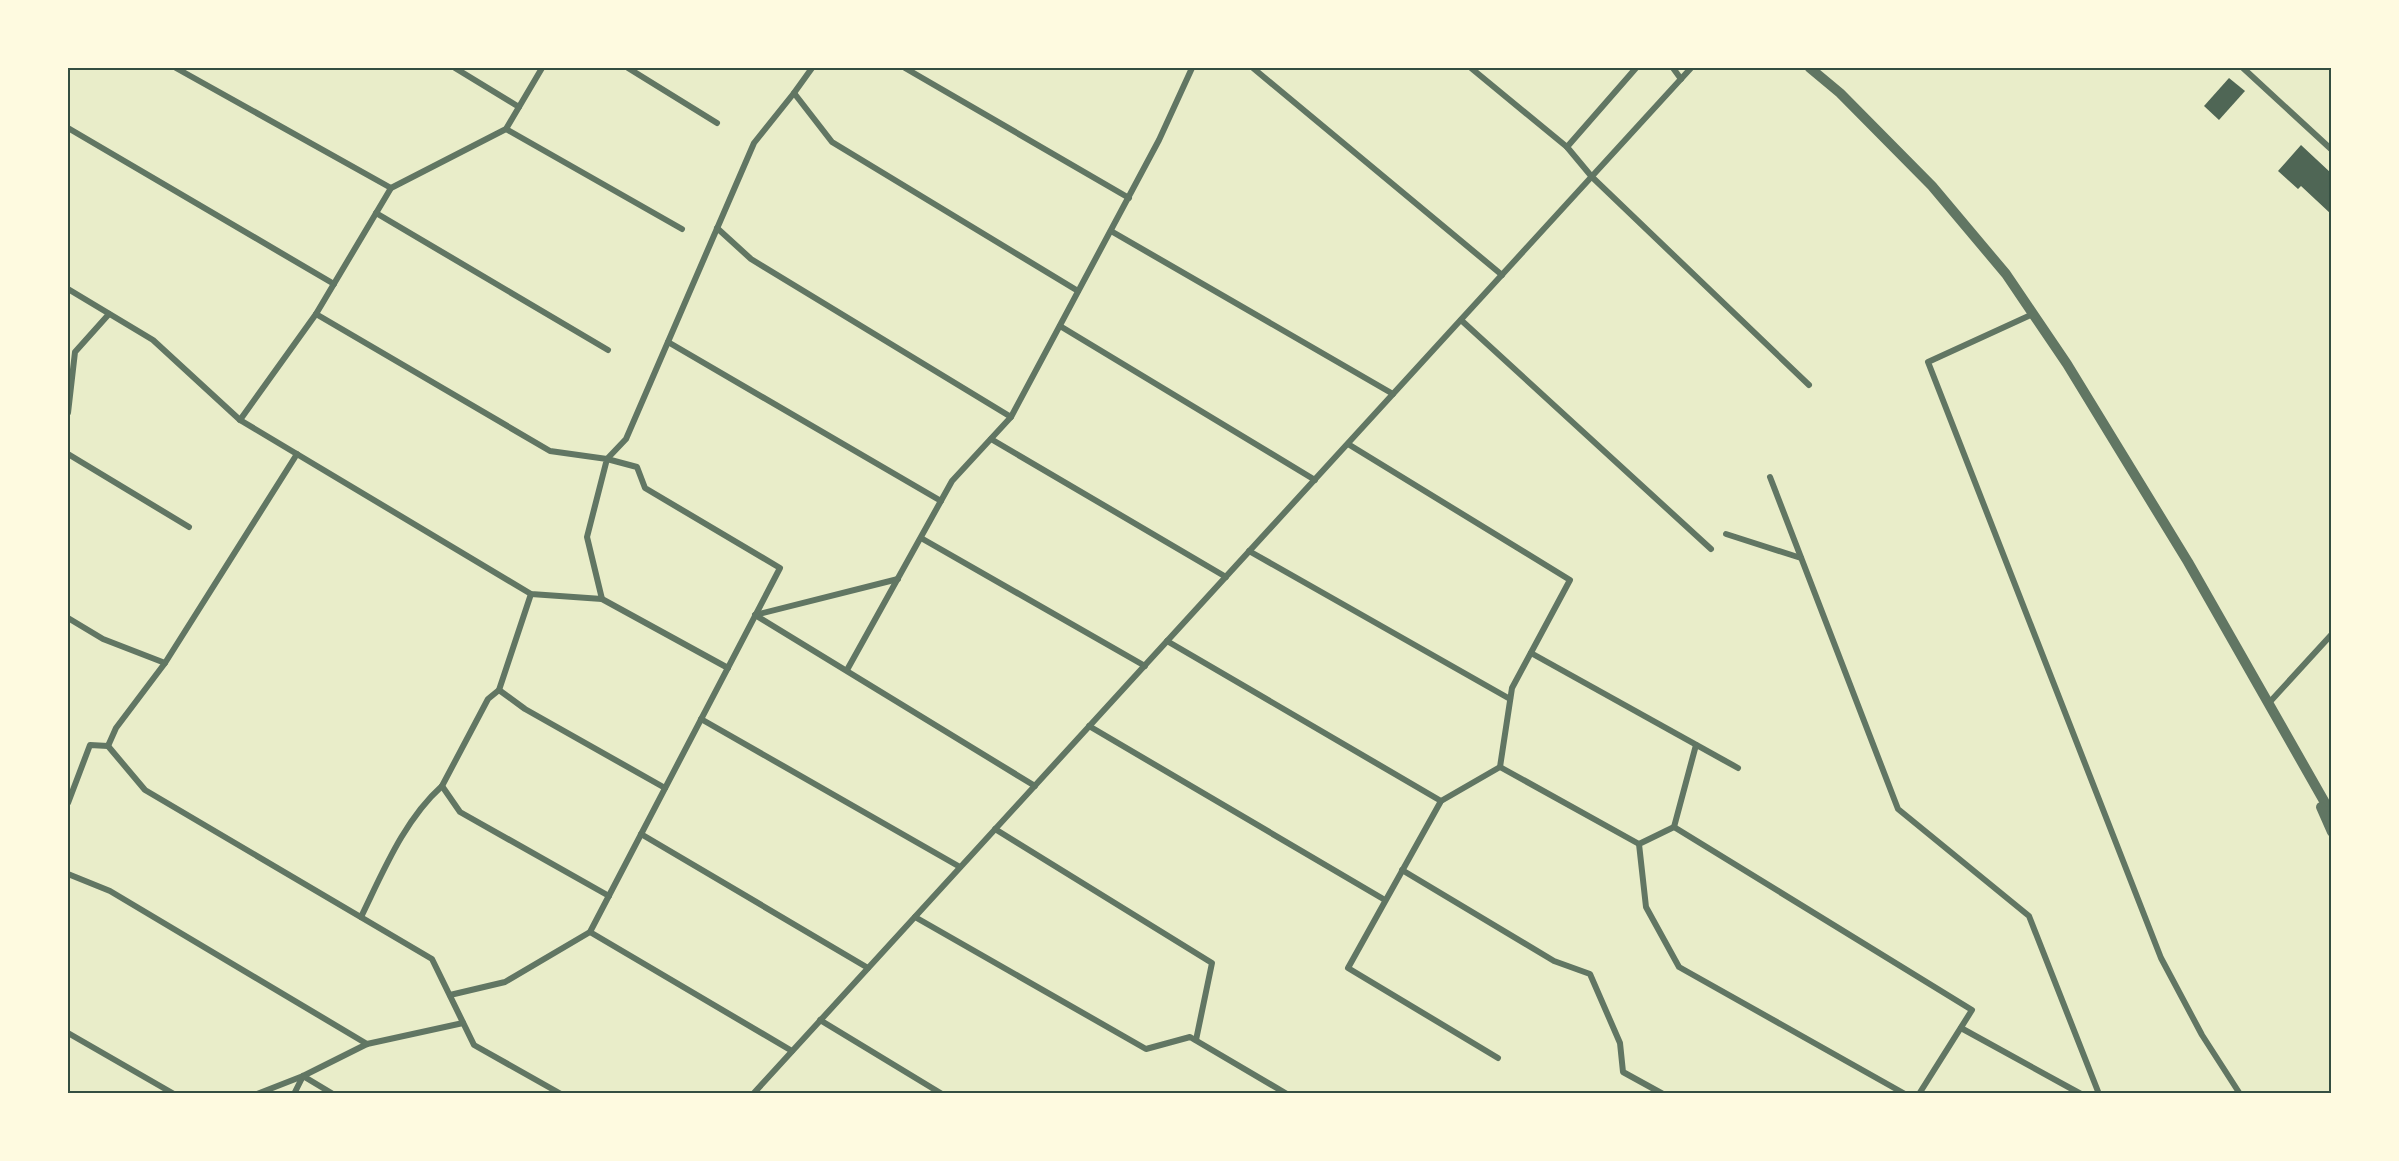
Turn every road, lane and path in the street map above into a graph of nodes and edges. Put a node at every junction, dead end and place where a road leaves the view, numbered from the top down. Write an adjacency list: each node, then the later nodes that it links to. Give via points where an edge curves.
1 (176, 68): 24 (street)
2 (455, 68): 17 (street)
3 (543, 68): 17 (street)
4 (628, 68): 18 (street)
5 (812, 68): 16 (street)
6 (905, 68): 25 (street)
7 (1192, 68): 25 (street)
8 (1253, 68): 30 (street)
9 (1472, 68): 21 (street)
10 (1636, 68): 21 (street)
11 (1673, 68): 15 (street)
12 (1691, 68): 15 (street)
13 (1810, 68): 36 (street, via 1932,186 2006,274)
14 (2243, 68): 22 (street)
15 (1681, 79): 23 (street)
16 (794, 93): 27 (street, via 754,143); 33 (street, via 832,142)
17 (519, 106): 20 (street)
18 (717, 123)
19 (68, 128): 31 (street)
20 (506, 129): 24 (street); 28 (street)
21 (1567, 147): 23 (street)
22 (2331, 150)
23 (1592, 177): 30 (street); 41 (street)
24 (391, 188): 26 (street)
25 (1129, 198): 29 (street)
26 (376, 213): 31 (street); 40 (street)
27 (717, 228): 39 (street); 44 (street, via 751,259)
28 (682, 229)
29 (1111, 231): 33 (street); 42 (street)
30 (1502, 275): 37 (street)
31 (334, 284): 35 (street)
32 (68, 289): 34 (street)
33 (1078, 291): 38 (street)
34 (109, 314): 43 (street, via 75,352); 45 (street, via 153,340)
35 (316, 314): 45 (street); 50 (street, via 550,451)
36 (2033, 314): 75 (street, via 2188,562); 126 (street, via 1928,362 2161,958 2202,1035)
37 (1461, 320): 42 (street); 57 (street)
38 (1060, 326): 44 (street); 52 (street)
39 (668, 342): 50 (street, via 626,439); 53 (street)
40 (608, 350)
41 (1809, 385)
42 (1393, 394): 47 (street)
43 (68, 413)
44 (1011, 417): 46 (street)
45 (240, 420): 49 (street)
46 (991, 439): 53 (street, via 952,481); 60 (street)
47 (1348, 444): 52 (street); 68 (street, via 1570,580)
48 (68, 454): 54 (street)
49 (297, 454): 62 (street); 69 (street)
50 (607, 459): 63 (street, via 587,537); 64 (street, via 638,467 645,488 780,568)
51 (1770, 477): 59 (street)
52 (1315, 480): 58 (street)
53 (941, 501): 56 (street)
54 (189, 527)
55 (1726, 534): 59 (street)
56 (921, 538): 61 (street); 70 (street)
57 (1712, 549)
58 (1249, 551): 60 (street); 74 (street)
59 (1802, 558): 125 (street, via 1898,809 2029,916)
60 (1226, 577): 67 (street)
61 (898, 579): 64 (street); 72 (street)
62 (531, 594): 63 (street); 73 (street)
63 (602, 599): 71 (street)
64 (755, 615): 71 (street); 72 (street)
65 (68, 618): 69 (street, via 103,639)
66 (2331, 634): 75 (street)
67 (1167, 641): 70 (street); 86 (street)
68 (1531, 653): 74 (street); 78 (street)
69 (165, 663): 79 (street, via 116,728)
70 (1145, 666): 77 (street)
71 (728, 668): 76 (street)
72 (847, 670): 84 (street)
73 (499, 690): 83 (street, via 488,699); 85 (street, via 525,710)
74 (1510, 699): 80 (street)
75 (2268, 704): 82 (street)
76 (701, 718): 85 (street); 94 (street)
77 (1089, 726): 84 (street); 98 (street)
78 (1696, 745): 81 (street); 89 (street)
79 (108, 746): 87 (street, via 90,745); 99 (street, via 145,790)
80 (1500, 767): 86 (street); 93 (street)
81 (1738, 768)
82 (2307, 774): 88 (street); 91 (street)
83 (442, 786): 97 (street, via 460,812); 99 (street, via 430,797 393,853)
84 (1035, 786): 90 (street)
85 (665, 788): 92 (street)
86 (1441, 801): 95 (street)
87 (68, 803)
88 (2331, 815)
89 (1674, 827): 93 (street); 106 (street, via 1972,1010)
90 (995, 829): 94 (street); 108 (street, via 1212,963)
91 (2331, 832)
92 (641, 834): 97 (street); 102 (street)
93 (1639, 844): 122 (street, via 1646,907 1679,967)
94 (960, 867): 100 (street)
95 (1402, 870): 98 (street); 121 (street, via 1554,961 1590,974 1620,1043 1623,1072)
96 (68, 874): 109 (street, via 110,891)
97 (609, 896): 101 (street)
98 (1385, 900): 111 (street, via 1348,968)
99 (361, 917): 103 (street, via 432,959)
100 (915, 917): 102 (street); 108 (street, via 1146,1049 1190,1037)
101 (590, 932): 103 (street, via 505,982); 110 (street)
102 (868, 968): 104 (street)
103 (450, 995): 105 (street)
104 (820, 1020): 110 (street); 119 (street)
105 (463, 1023): 109 (street); 117 (street, via 474,1045)
106 (1961, 1028): 123 (street); 124 (street)
107 (68, 1034): 113 (street)
108 (1196, 1040): 120 (street)
109 (367, 1044): 112 (street)
110 (792, 1051): 118 (street)
111 (1498, 1058)
112 (303, 1076): 114 (street); 115 (street); 116 (street)
113 (174, 1094)
114 (257, 1094)
115 (294, 1094)
116 (333, 1094)
117 (561, 1094)
118 (753, 1094)
119 (942, 1094)
120 (1287, 1094)
121 (1663, 1094)
122 (1905, 1094)
123 (1919, 1094)
124 (2081, 1094)
125 (2099, 1094)
126 (2240, 1094)

